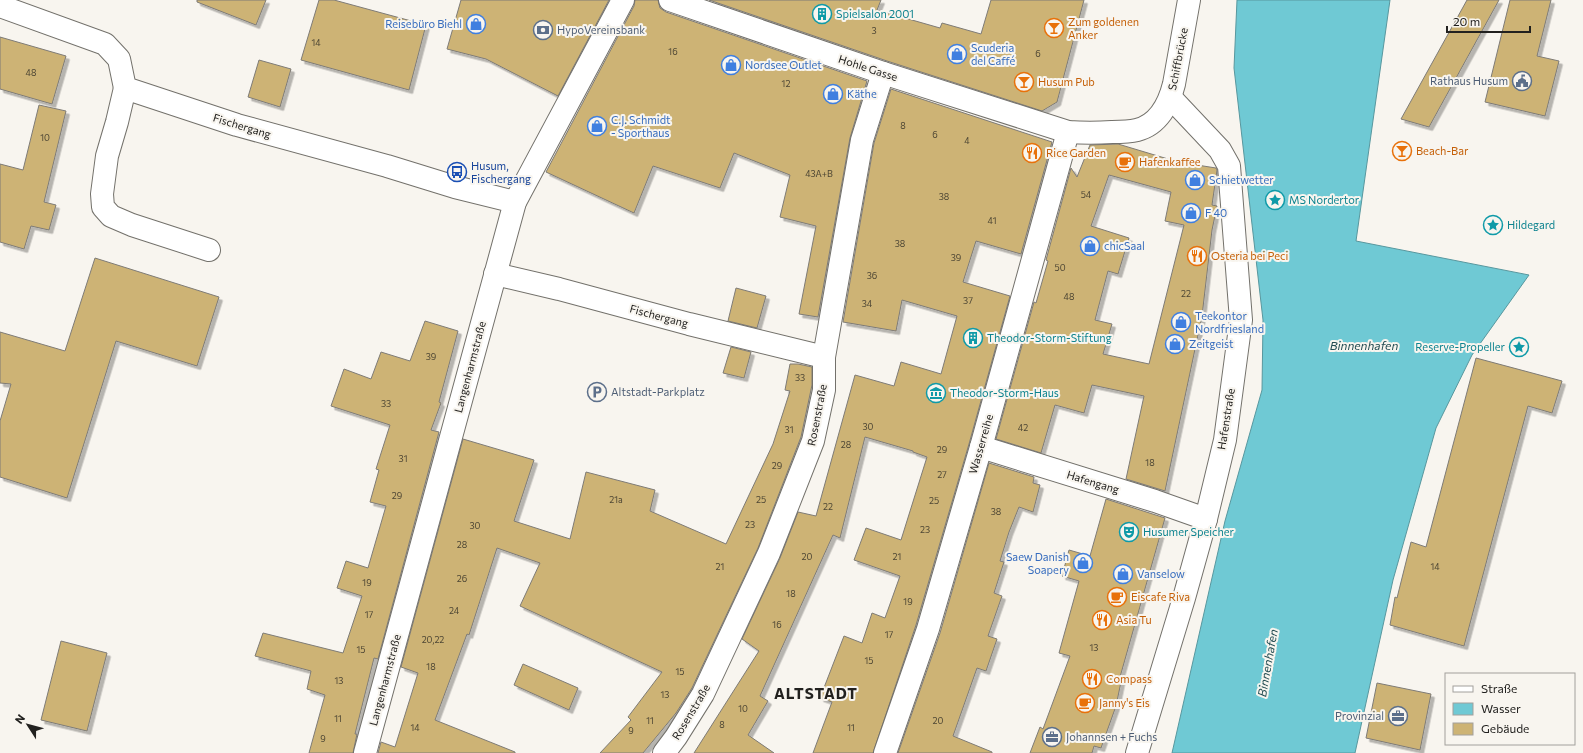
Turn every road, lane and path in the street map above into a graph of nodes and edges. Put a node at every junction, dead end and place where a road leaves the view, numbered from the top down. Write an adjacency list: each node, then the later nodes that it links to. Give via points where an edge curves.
1 (623, 0): 9 (street, Langenharmstraße)
2 (670, 0): 5 (street, Hohle Gasse)
3 (1189, 0): 7 (street, Schiffbrücke)
4 (0, 6): 6 (street, via 105,44 119,59)
5 (883, 73): 8 (street, Hohle Gasse); 12 (street, Rosenstraße, via 862,140)
6 (125, 88): 9 (street, Fischergang, via 237,125); 10 (street, via 107,156 102,194 103,207 111,216 132,225)
7 (1171, 98): 8 (street, Schiffbrücke, via 1162,113 1148,125 1136,130); 14 (street, Hafenstraße, via 1220,150 1229,167 1241,320 1224,440)
8 (1068, 132): 13 (street, Wasserreihe)
9 (515, 202): 11 (street, Langenharmstraße)
10 (209, 250)
11 (495, 274): 12 (street, Fischergang); 15 (street, Langenharmstraße)
12 (824, 357): 16 (street, Rosenstraße, via 824,390 813,441 769,553 703,694)
13 (981, 447): 14 (street, Hafengang); 17 (street, Wasserreihe, via 928,629)
14 (1206, 518): 18 (street, Hafenstraße)
15 (365, 753)
16 (664, 753)
17 (885, 753)
18 (1137, 753)

